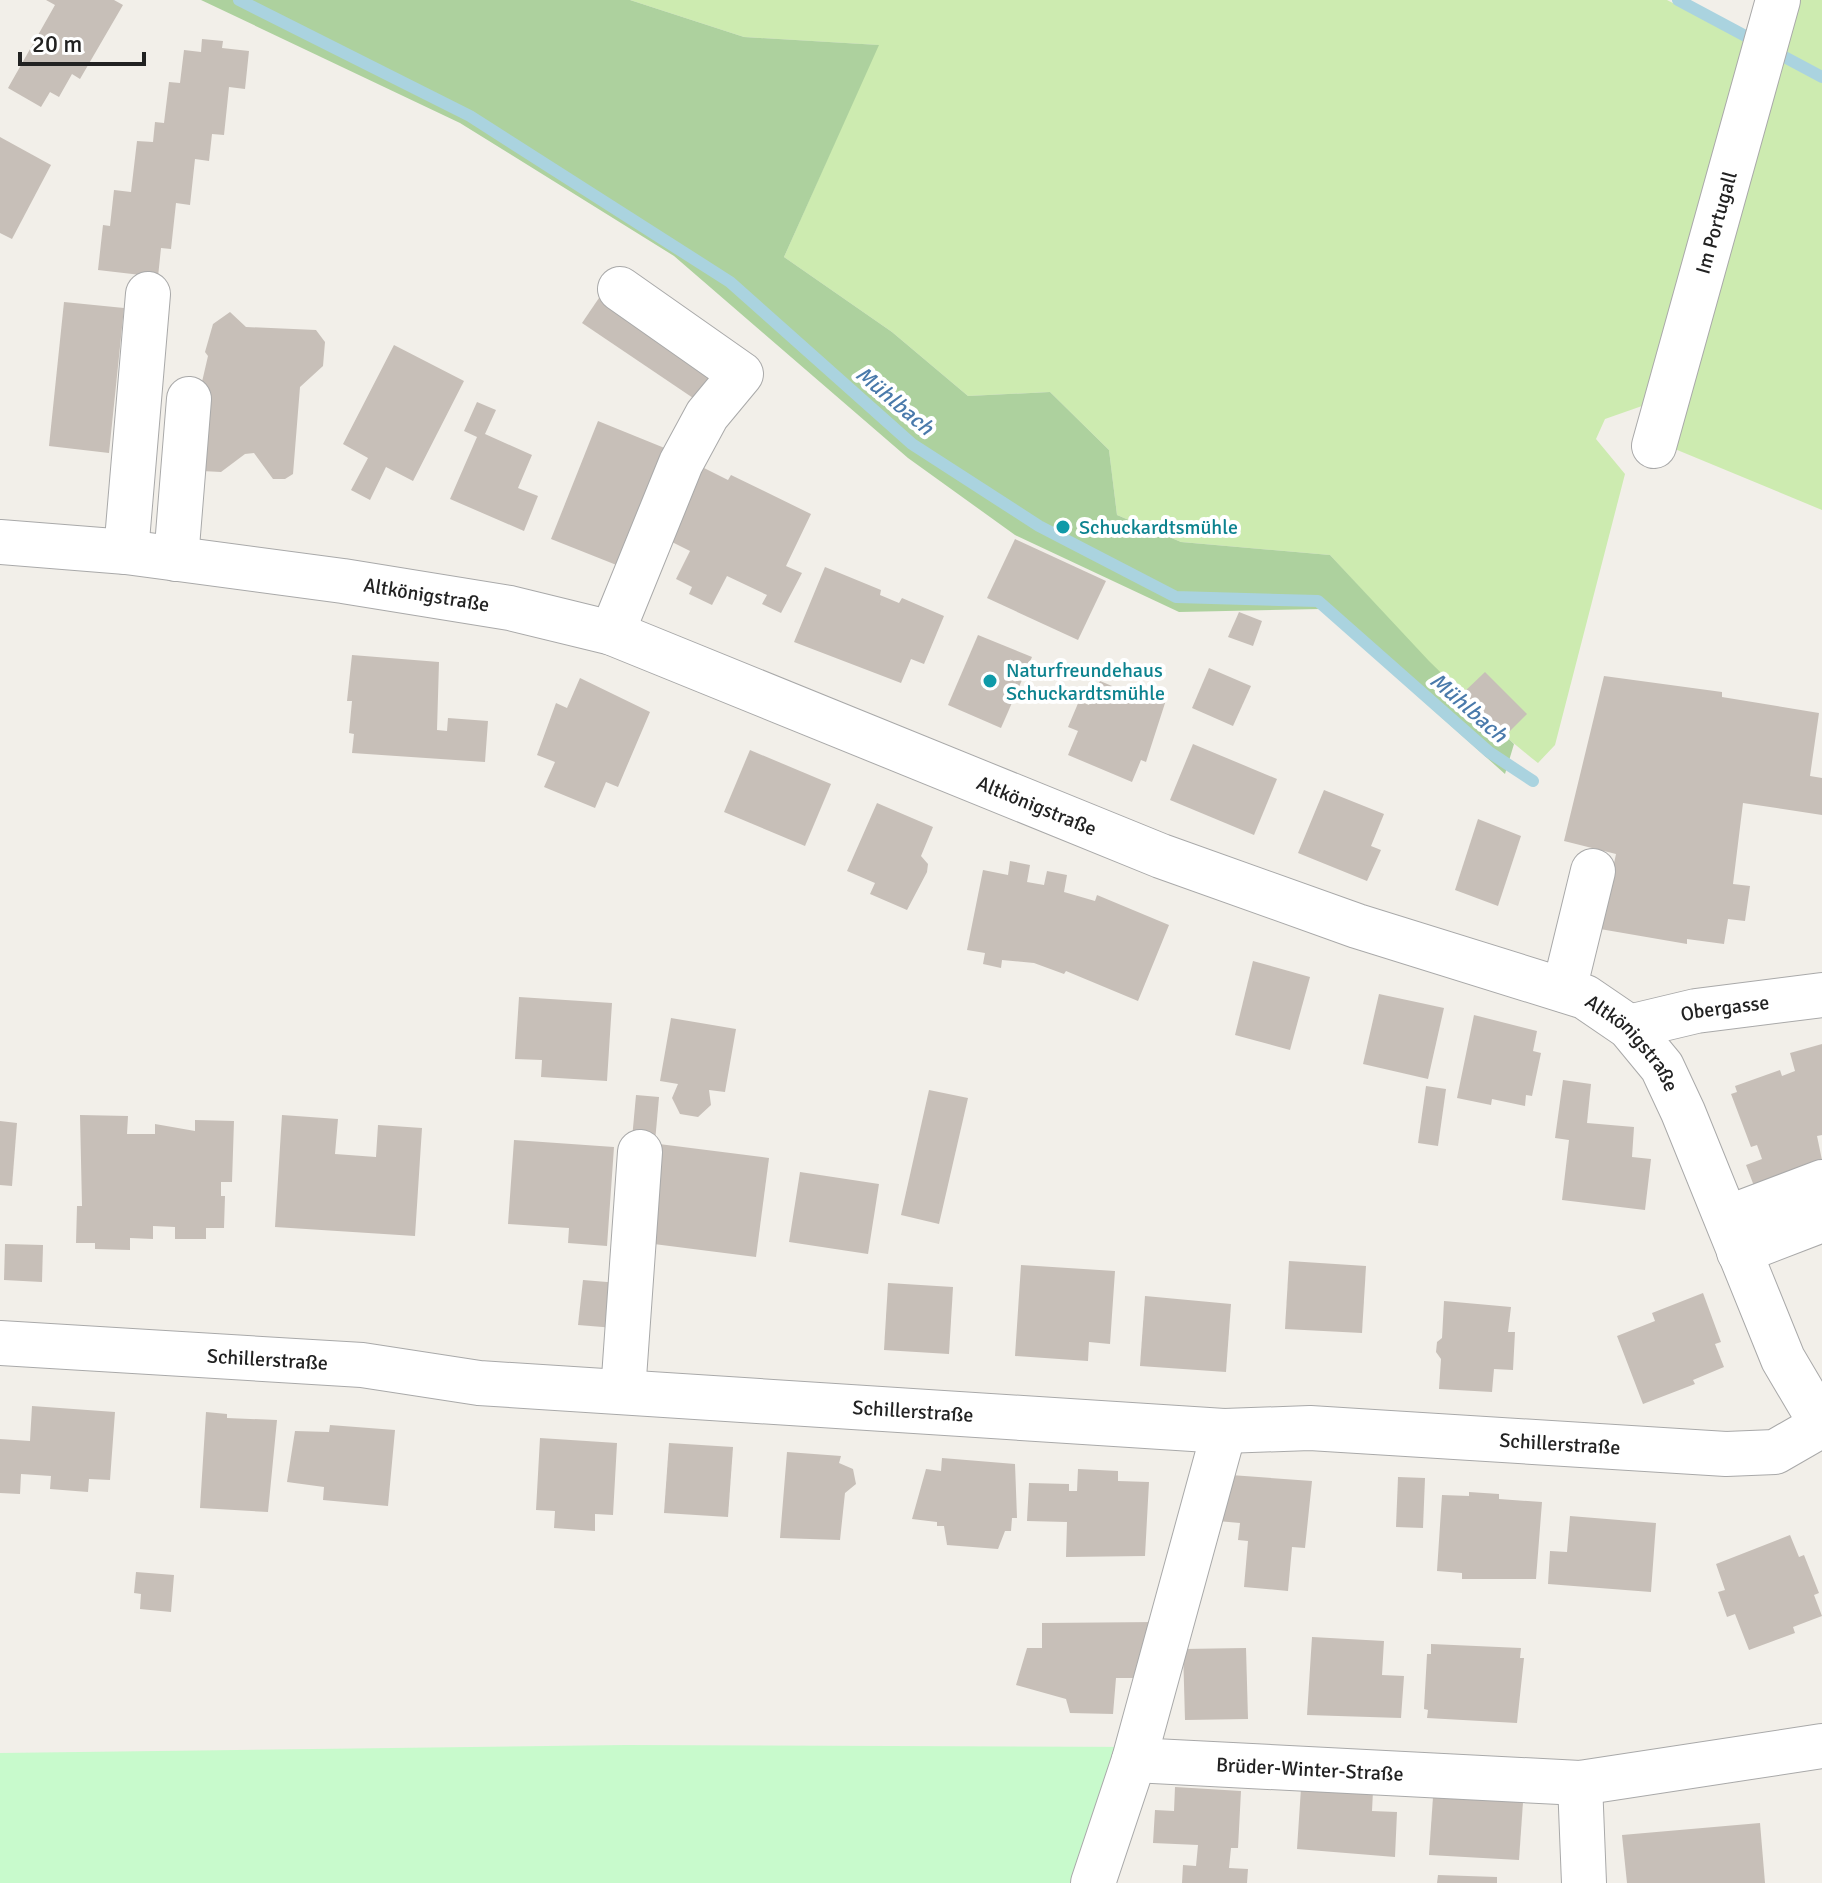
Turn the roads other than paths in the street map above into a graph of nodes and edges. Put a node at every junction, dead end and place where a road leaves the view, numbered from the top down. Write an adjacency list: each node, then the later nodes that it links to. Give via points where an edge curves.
1 (1769, 29): 5 (street, Im Portugall)
2 (620, 289): 9 (street, via 741,374 707,415 681,463)
3 (148, 294): 7 (street)
4 (189, 399): 8 (street)
5 (1654, 446)
6 (0, 542): 7 (street, Altkönigstraße)
7 (126, 552): 8 (street, Altkönigstraße)
8 (176, 559): 9 (street, Altkönigstraße, via 510,608)
9 (612, 633): 11 (street, Altkönigstraße, via 1161,856 1357,926)
10 (1593, 871): 11 (street)
11 (1564, 990): 13 (street, Altkönigstraße, via 1585,997)
12 (1822, 995): 13 (street, Obergasse, via 1696,1011)
13 (1629, 1027): 17 (street, Altkönigstraße, via 1662,1067)
14 (640, 1152): 19 (street)
15 (1822, 1182): 17 (street)
16 (1822, 1220): 17 (street)
17 (1733, 1235): 20 (street, Altkönigstraße, via 1783,1359)
18 (0, 1343): 19 (street, Schillerstraße, via 362,1365 479,1383)
19 (623, 1392): 21 (street, Schillerstraße)
20 (1822, 1425): 21 (street, Schillerstraße, via 1775,1452 1726,1454 1310,1428)
21 (1224, 1431): 23 (street)
22 (1822, 1746): 24 (street, Brüder-Winter-Straße)
23 (1134, 1760): 24 (street, Brüder-Winter-Straße); 25 (street)
24 (1580, 1783): 26 (street)
25 (1093, 1883)
26 (1584, 1883)

